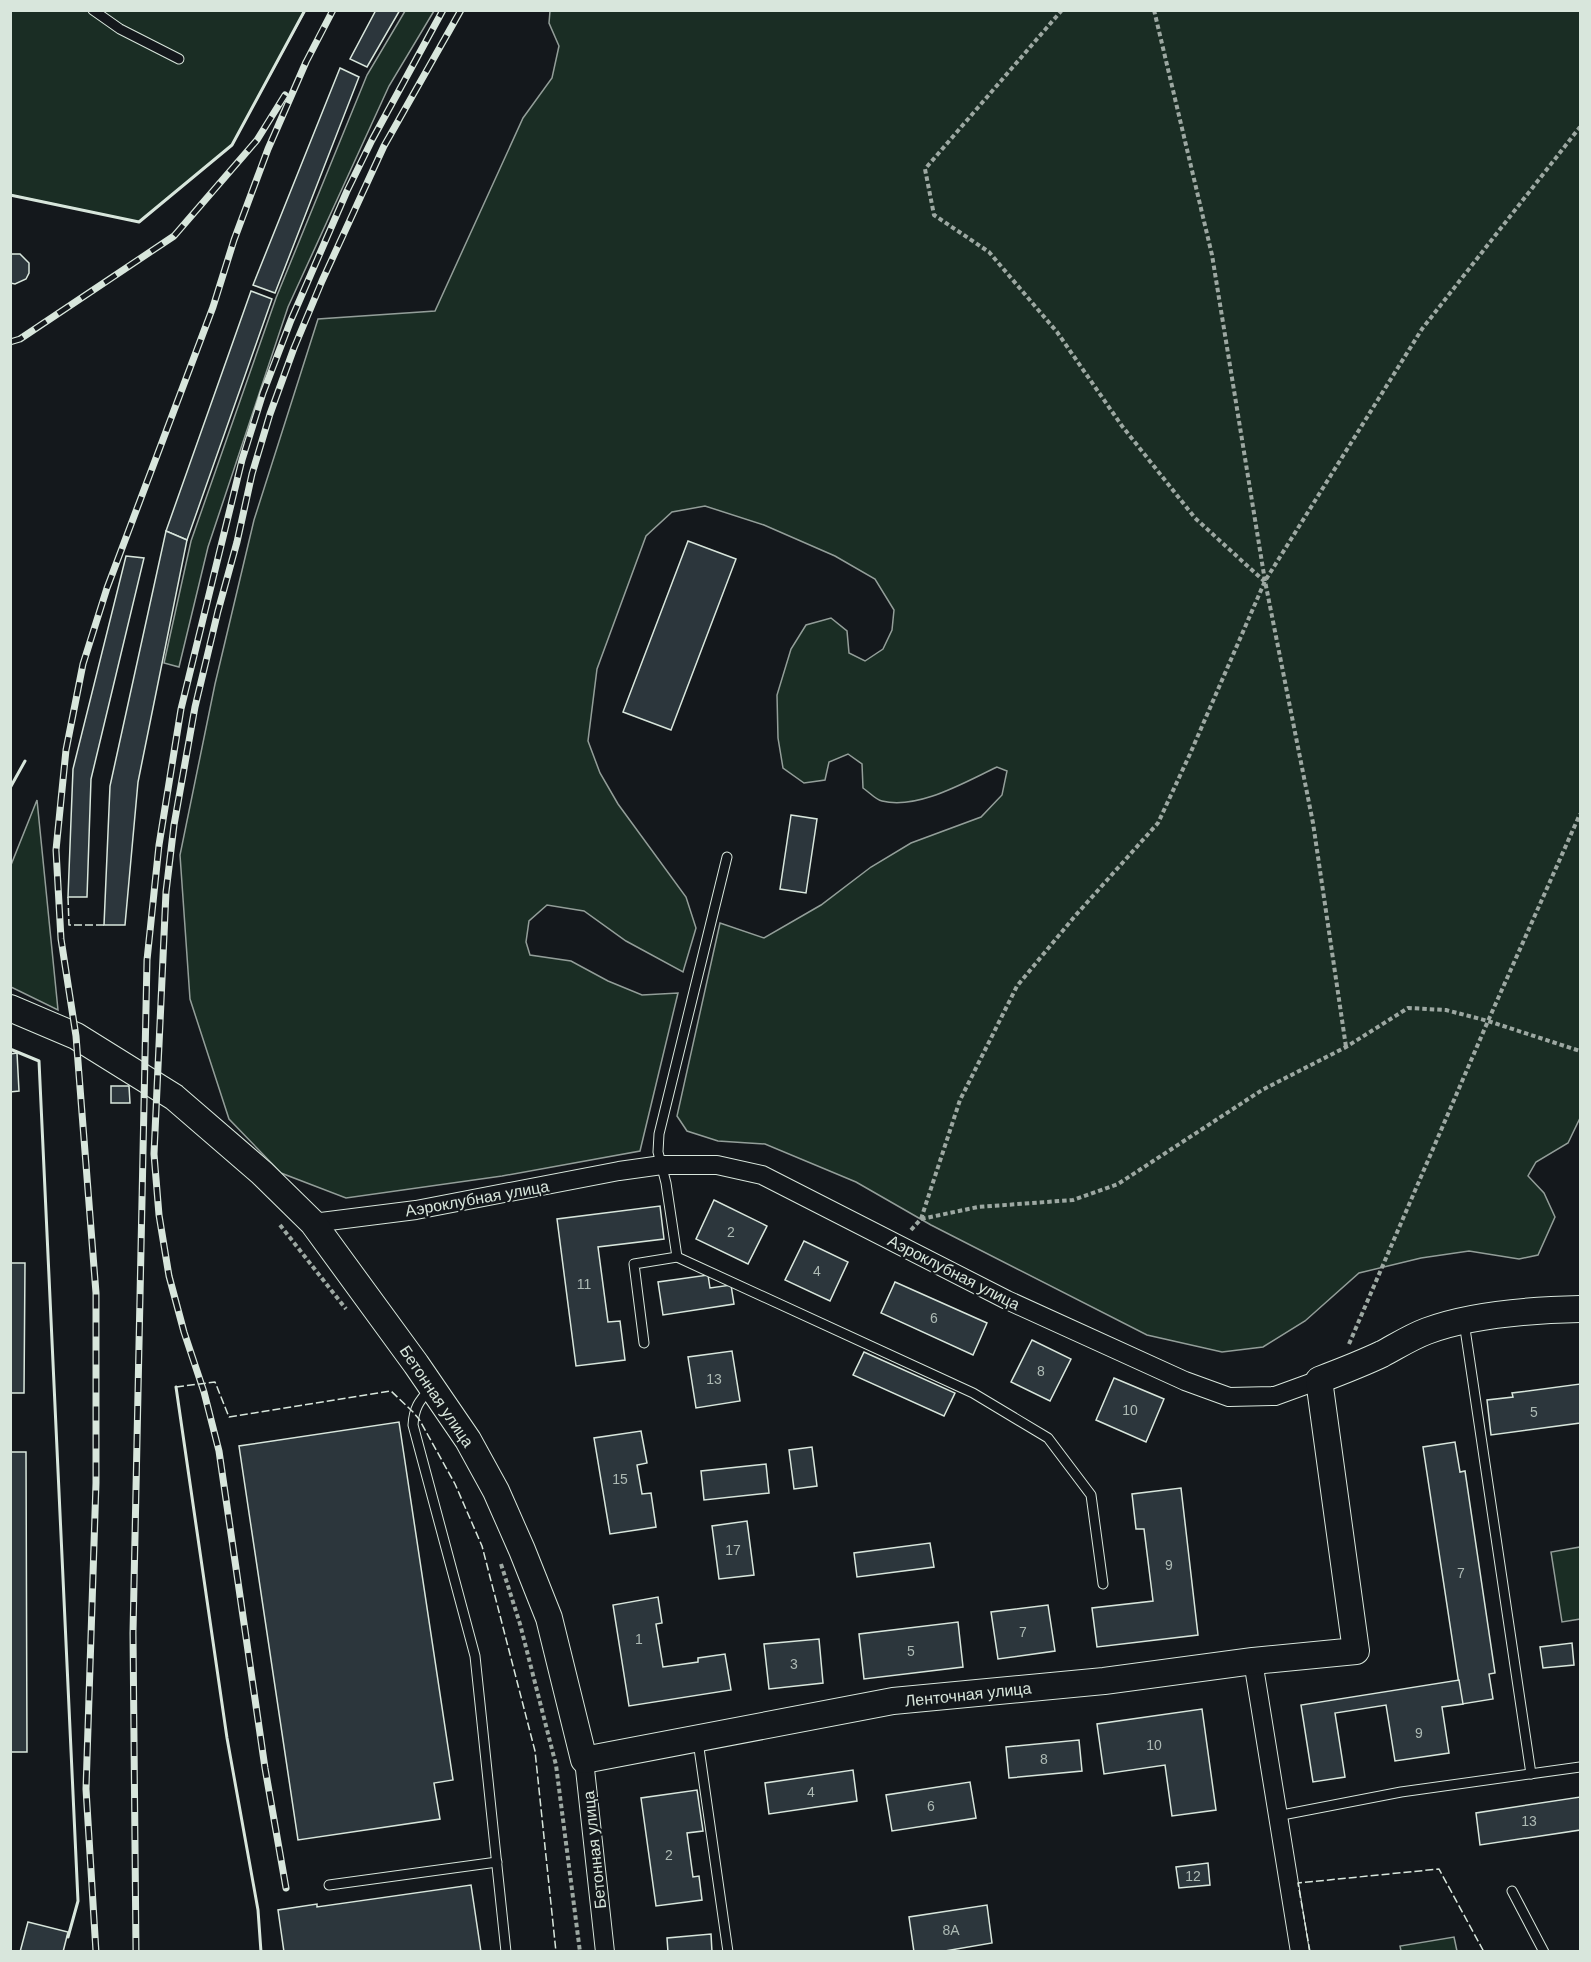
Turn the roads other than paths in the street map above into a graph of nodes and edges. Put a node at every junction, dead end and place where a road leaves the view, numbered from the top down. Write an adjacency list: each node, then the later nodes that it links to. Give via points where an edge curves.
1 (93, 10): 2 (lane, via 120,29)
2 (179, 59)
3 (727, 857): 5 (lane, via 659,1134)
4 (10, 1008): 6 (street, Бетонная улица, via 76,1036 174,1097)
5 (662, 1165): 6 (street, Аэроклубная улица, via 416,1210); 7 (lane); 11 (street, Аэроклубная улица, via 717,1165 762,1175 1007,1300 1185,1381 1230,1397 1275,1396)
6 (313, 1223): 12 (street, Бетонная улица)
7 (677, 1257): 10 (lane, via 634,1264); 13 (lane, via 973,1393 1048,1438 1090,1495)
8 (1581, 1310): 9 (street, Аэроклубная улица, via 1550,1310)
9 (1464, 1322): 11 (street, Аэроклубная улица, via 1429,1330); 18 (lane)
10 (644, 1343)
11 (1327, 1377): 14 (street, Ленточная улица, via 1356,1651)
12 (432, 1387): 16 (street, Бетонная улица, via 468,1440 522,1550 549,1618); 20 (lane, via 416,1406 413,1425 475,1656)
13 (1103, 1584)
14 (1252, 1661): 15 (street, Ленточная улица, via 893,1701); 19 (street)
15 (698, 1738): 16 (street, Ленточная улица); 25 (lane)
16 (584, 1760): 24 (street, Бетонная улица)
17 (1581, 1767): 18 (lane)
18 (1531, 1774): 19 (lane, via 1401,1792)
19 (1277, 1816): 26 (street)
20 (497, 1862): 21 (lane); 23 (lane)
21 (329, 1885)
22 (1512, 1891): 27 (lane)
23 (506, 1952)
24 (605, 1952)
25 (728, 1952)
26 (1299, 1952)
27 (1544, 1952)

